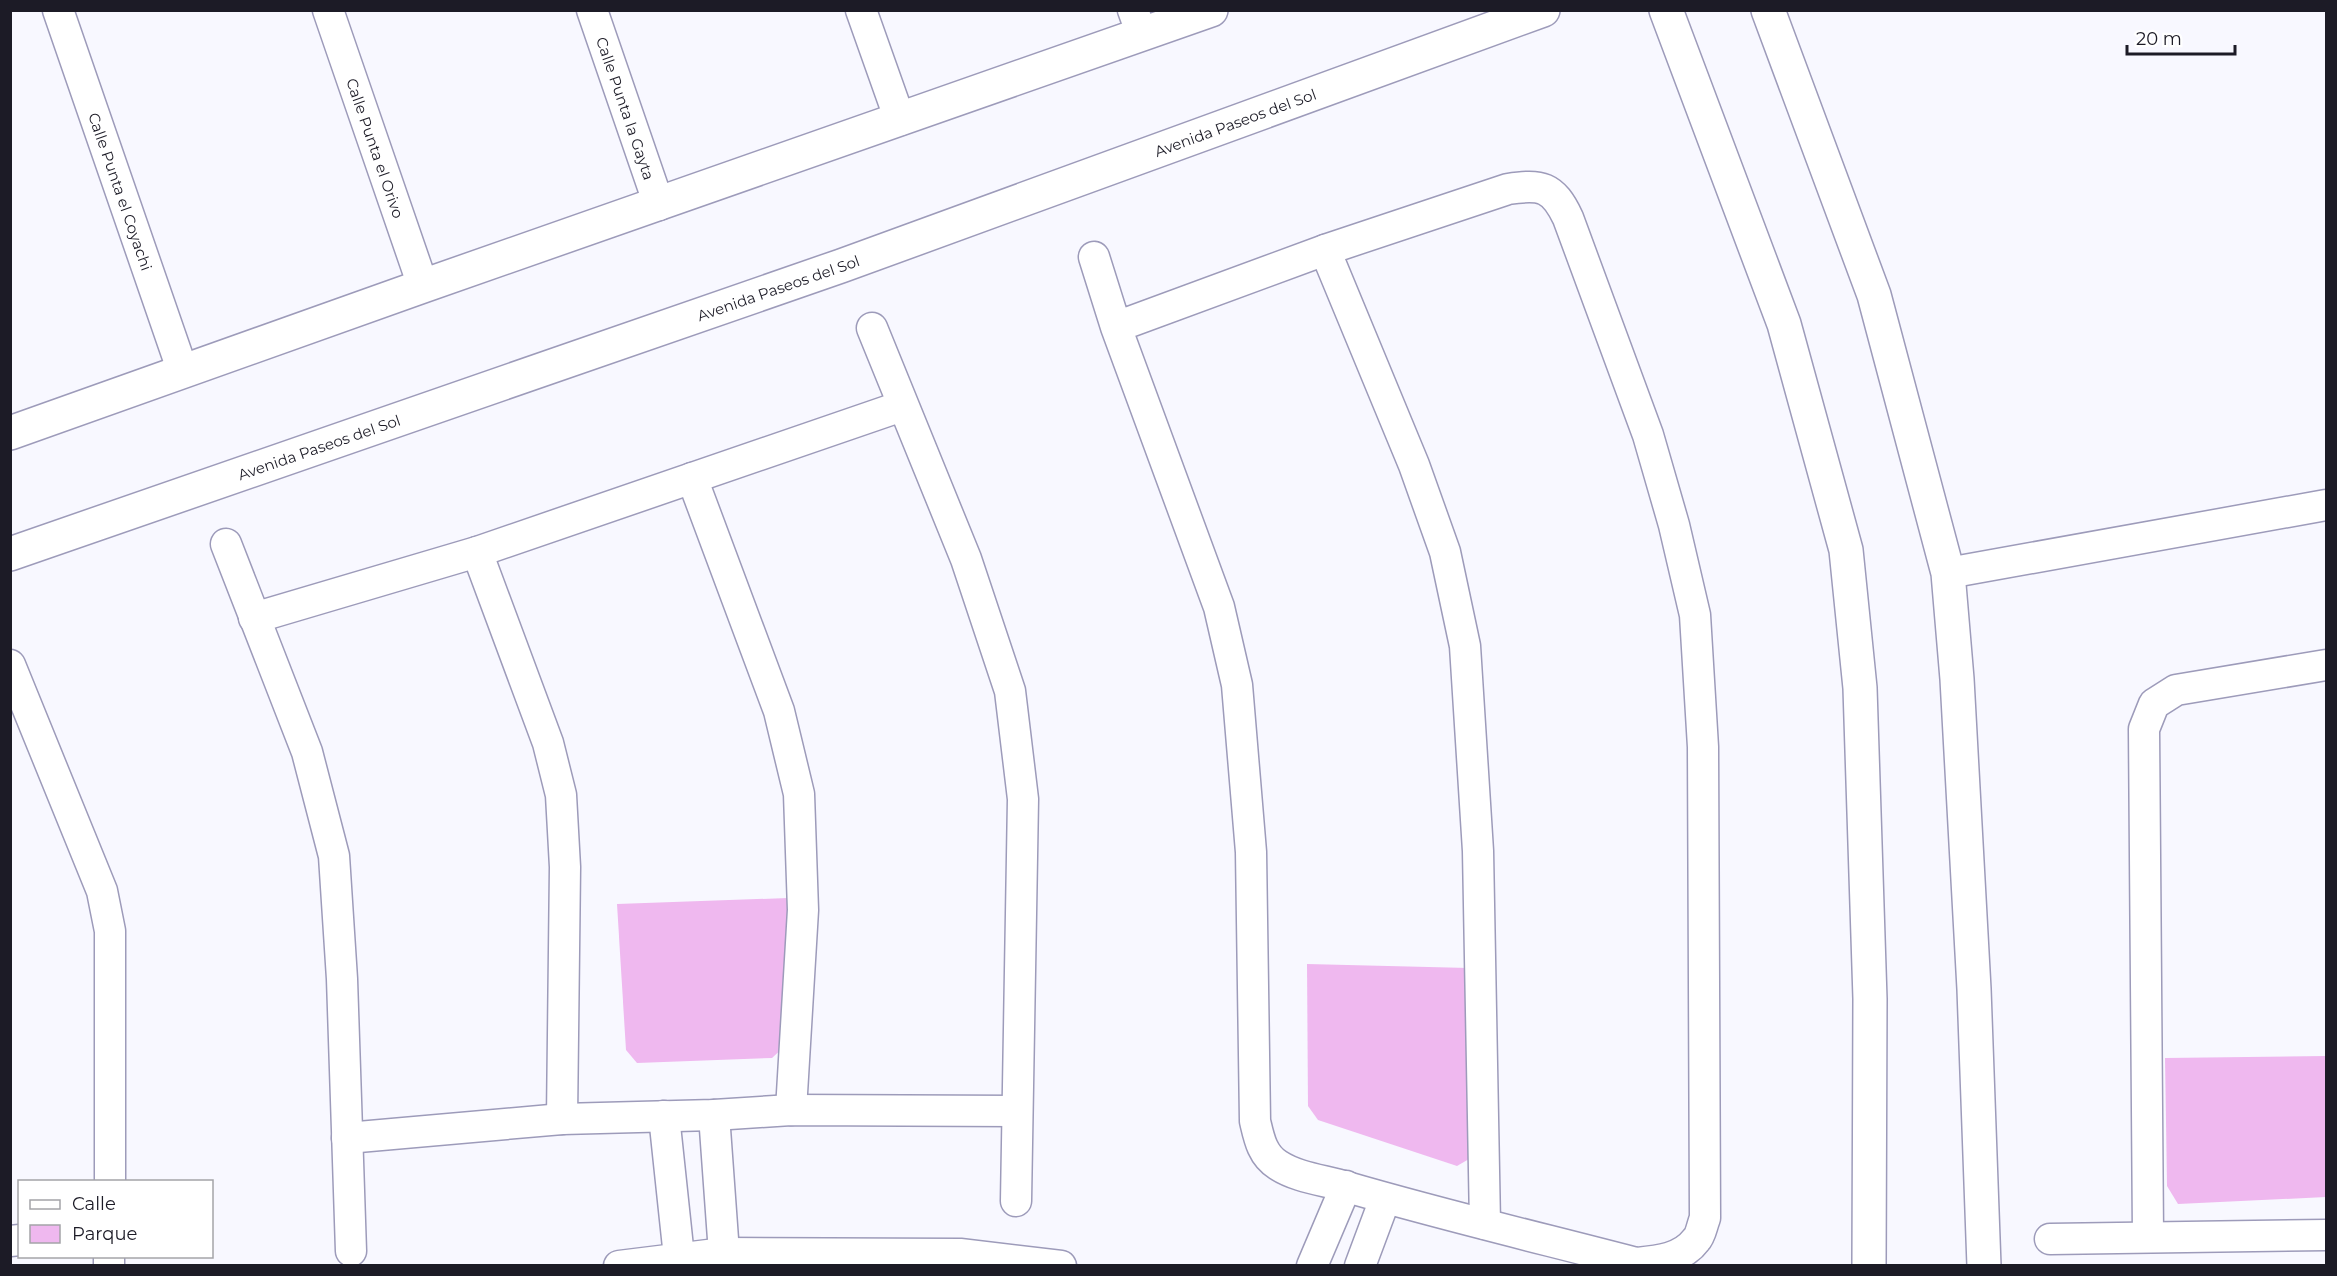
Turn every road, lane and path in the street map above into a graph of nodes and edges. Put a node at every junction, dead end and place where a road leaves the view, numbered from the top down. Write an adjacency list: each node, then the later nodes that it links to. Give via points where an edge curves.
1 (58, 10): 17 (street, Calle Punta el Coyachi)
2 (328, 10): 14 (street, Calle Punta el Orivo)
3 (592, 10): 11 (street, Calle Punta la Gayta)
4 (861, 10): 10 (street)
5 (1211, 10): 9 (street)
6 (1543, 10): 24 (street, Avenida Paseos del Sol, via 863,258)
7 (1666, 10): 51 (street, via 1784,324 1846,550 1860,688 1870,999)
8 (1768, 10): 25 (street, via 1874,295)
9 (1137, 23): 10 (street)
10 (900, 120): 11 (street)
11 (659, 205): 14 (street)
12 (1325, 250): 15 (street); 40 (street, via 1446,552 1465,646 1478,851); 40 (street, via 1508,189 1546,188 1560,201 1648,435 1695,615 1702,747 1705,1218 1697,1240 1681,1253 1661,1261 1636,1263)
13 (1094, 256): 15 (street)
14 (423, 286): 17 (street)
15 (1116, 327): 37 (street, via 1220,607 1237,685 1251,852 1258,1138 1266,1154 1291,1172)
16 (872, 328): 18 (street)
17 (183, 372): 19 (street)
18 (902, 406): 20 (street); 31 (street, via 966,559 1010,691 1023,799)
19 (10, 433)
20 (692, 478): 23 (street); 30 (street, via 779,711 799,794 803,910)
21 (2326, 505): 25 (street)
22 (226, 544): 26 (street)
23 (477, 552): 26 (street); 34 (street, via 548,743 561,795 565,867)
24 (10, 554)
25 (1948, 573): 52 (street, via 1974,989)
26 (254, 618): 35 (street, via 307,752 334,856)
27 (10, 665): 29 (street)
28 (2326, 665): 42 (street, via 2176,690 2154,704 2144,729)
29 (21, 719): 36 (street, via 102,891 110,931)
30 (791, 1110): 31 (street); 32 (street)
31 (1017, 1111): 39 (street)
32 (714, 1115): 33 (street); 45 (street)
33 (664, 1116): 34 (street); 46 (street)
34 (562, 1119): 35 (street)
35 (347, 1138): 44 (street)
36 (110, 1180)
37 (1346, 1186): 38 (street); 49 (street)
38 (1385, 1198): 40 (street); 50 (street)
39 (1016, 1201)
40 (1485, 1224)
41 (2326, 1235): 42 (street)
42 (2148, 1236): 43 (street)
43 (2050, 1239)
44 (351, 1251)
45 (724, 1253): 46 (street); 48 (street, via 960,1254)
46 (679, 1257): 47 (street)
47 (619, 1266)
48 (1061, 1266)
49 (1312, 1266)
50 (1360, 1266)
51 (1869, 1266)
52 (1984, 1266)

